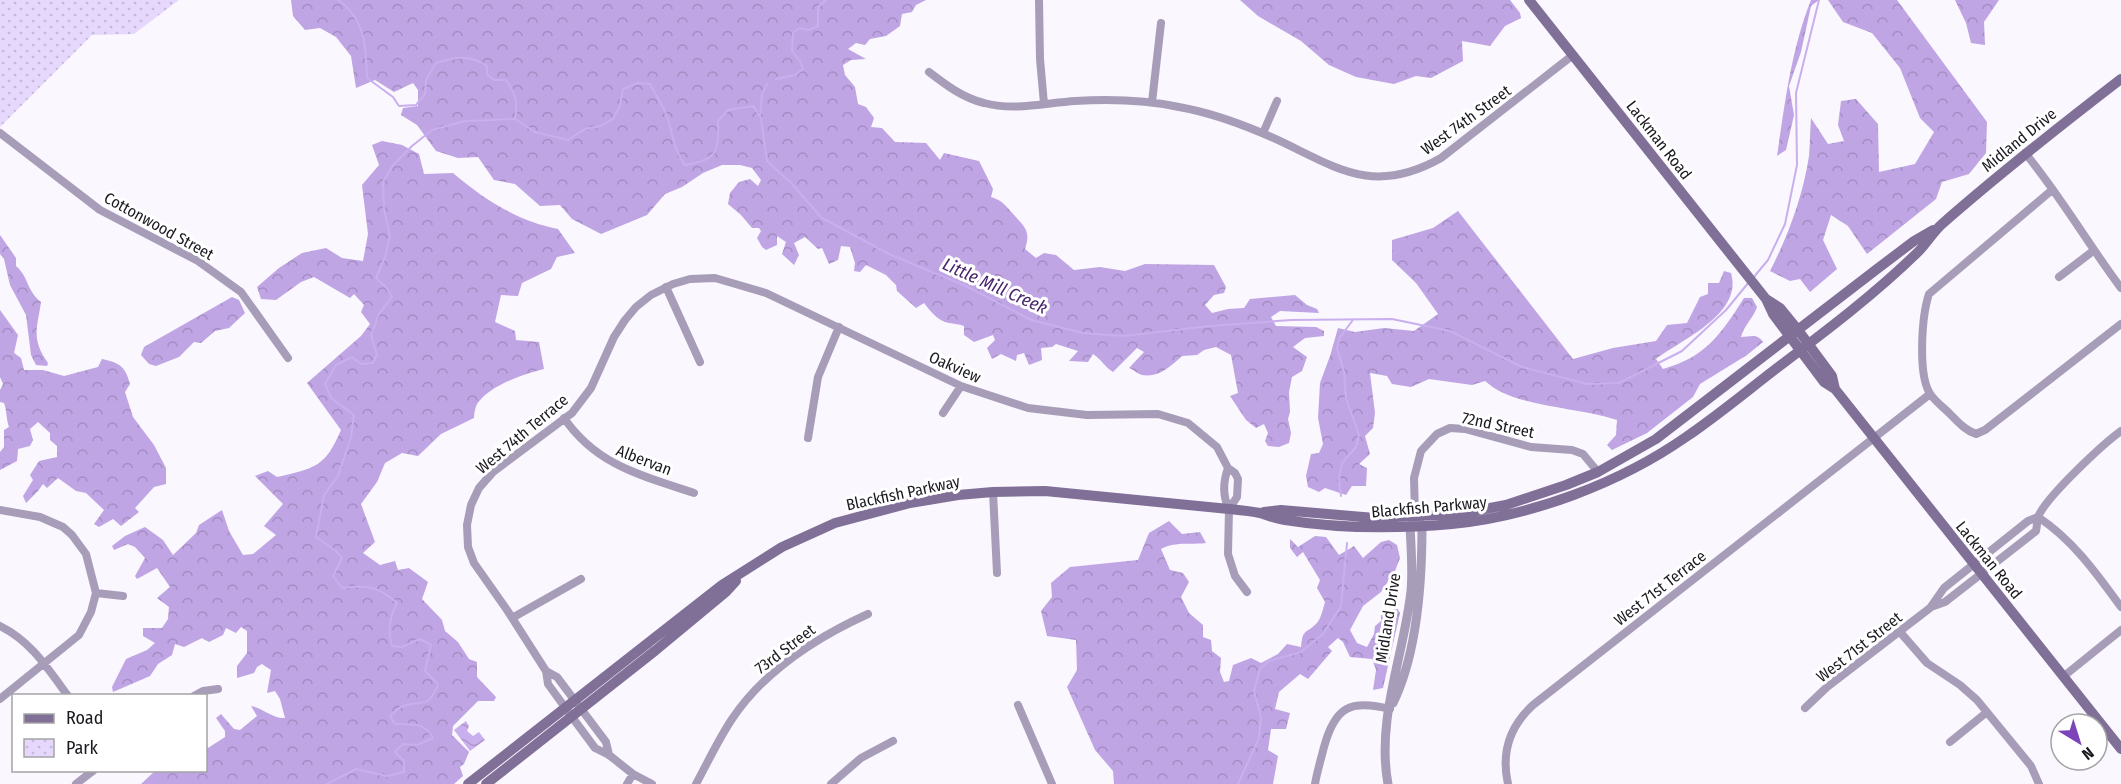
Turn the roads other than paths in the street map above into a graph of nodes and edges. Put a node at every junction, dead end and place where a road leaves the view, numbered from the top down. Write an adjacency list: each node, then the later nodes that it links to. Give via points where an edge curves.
1 (1039, 0): 9 (street)
2 (1529, 0): 4 (main road, Lackman Road)
3 (1161, 23): 8 (street)
4 (1573, 55): 11 (street, West 74th Street, via 1421,170 1383,177 1348,171); 21 (main road, Lackman Road, via 1766,299 1780,308)
5 (929, 72): 9 (street, West 74th Street, via 963,96 983,103 1002,107)
6 (2121, 79): 12 (main road, Midland Drive)
7 (1277, 101): 11 (street)
8 (1152, 102): 9 (street, West 74th Street, via 1097,100); 11 (street, West 74th Street, via 1200,111)
9 (1044, 104)
10 (0, 133): 23 (street, Cottonwood Street, via 100,210 198,261 241,292)
11 (1263, 133)
12 (2025, 153): 13 (street); 14 (main road, Midland Drive)
13 (2052, 190): 15 (street); 26 (street, via 1929,294 1924,308 1923,352 1924,379)
14 (1939, 226): 21 (main road, Midland Drive); 22 (main road, Midland Drive, via 1921,250)
15 (2093, 251): 16 (street); 18 (street)
16 (2059, 277)
17 (666, 287): 20 (street, Oakview, via 690,279 715,278 766,293); 24 (street); 28 (street, West 74th Terrace, via 636,307 625,320 591,388)
18 (2121, 288)
19 (2121, 324): 26 (street, via 1976,434 1967,431)
20 (838, 327): 25 (street, Oakview); 30 (street, via 818,377)
21 (1793, 333): 22 (main road, Lackman Road); 33 (main road, Blackfish Parkway, via 1656,439)
22 (1804, 348): 31 (main road, Lackman Road, via 1832,376 1835,389); 39 (main road, Blackfish Parkway, via 1685,438 1609,480 1515,513 1473,521)
23 (288, 358)
24 (700, 362)
25 (961, 386): 27 (street); 32 (street, Oakview, via 1028,408 1088,415 1171,417 1203,434 1217,447)
26 (1930, 394): 31 (street, West 71st Terrace)
27 (943, 413)
28 (564, 418): 35 (street, Albervan, via 584,443 611,463); 50 (street, West 74th Terrace, via 493,472 471,505 468,547 474,563)
29 (2121, 431): 38 (street, via 2077,471)
30 (808, 438)
31 (1873, 439): 40 (main road, Lackman Road); 83 (street, West 71st Terrace, via 1525,712 1513,730 1506,754)
32 (1228, 468): 36 (street, Oakview, via 1224,498); 36 (street, Oakview, via 1238,479 1237,496)
33 (1598, 472): 39 (main road, Blackfish Parkway, via 1506,505); 39 (street, 72nd Street, via 1583,454 1572,450 1531,447 1465,429 1450,429 1437,434 1420,451 1414,478)
34 (993, 492): 36 (main road, Blackfish Parkway, via 1045,491); 41 (street); 61 (main road, Blackfish Parkway, via 871,512 782,548 722,585)
35 (694, 493)
36 (1229, 509): 39 (main road, Blackfish Parkway); 44 (street, Oakview, via 1230,565)
37 (0, 510): 45 (street, via 40,517 63,526 86,554)
38 (2038, 517): 40 (street, West 71st Street); 42 (street, West 71st Street, via 2036,531); 47 (street, via 2087,562)
39 (1416, 523): 64 (street, Midland Drive, via 1411,591)
40 (1973, 564): 42 (main road, Lackman Road); 48 (street, West 71st Street, via 1944,588)
41 (997, 573)
42 (1981, 574): 48 (street, West 71st Street, via 1945,602); 56 (main road, Lackman Road)
43 (580, 579): 50 (street)
44 (1247, 592)
45 (96, 593): 46 (street); 54 (street, via 79,634)
46 (123, 596)
47 (2121, 607)
48 (1930, 608): 53 (street, West 71st Street)
49 (868, 614): 78 (street, 73rd Street, via 826,634 766,678 732,718)
50 (512, 618): 55 (street, West 74th Terrace)
51 (0, 626): 54 (street, via 13,632)
52 (2121, 630): 56 (street)
53 (1900, 632): 63 (street, West 71st Street, via 1827,687); 65 (street, via 1928,663 1970,692)
54 (44, 664): 58 (street); 60 (street)
55 (546, 671): 61 (street, via 556,677); 66 (street, via 548,684)
56 (2064, 676): 69 (main road, Lackman Road)
57 (218, 689): 59 (street)
58 (66, 694)
59 (198, 694)
60 (0, 699)
61 (578, 705): 66 (main road, Blackfish Parkway); 70 (street, via 606,742)
62 (1018, 705): 80 (street)
63 (1806, 708)
64 (1390, 709): 81 (street, via 1357,705 1334,721); 82 (street, Midland Drive, via 1385,743)
65 (1987, 711): 68 (street); 84 (street, via 2031,766)
66 (568, 713): 70 (street, via 595,748); 74 (main road, Blackfish Parkway); 75 (main road, Blackfish Parkway)
67 (893, 741): 79 (street, via 861,758)
68 (1950, 742)
69 (2121, 749)
70 (609, 755): 72 (street)
71 (93, 772): 73 (street)
72 (633, 774): 76 (street); 77 (street)
73 (76, 784)
74 (468, 784)
75 (486, 784)
76 (627, 784)
77 (652, 784)
78 (696, 784)
79 (831, 784)
80 (1052, 784)
81 (1315, 784)
82 (1388, 784)
83 (1508, 784)
84 (2040, 784)

